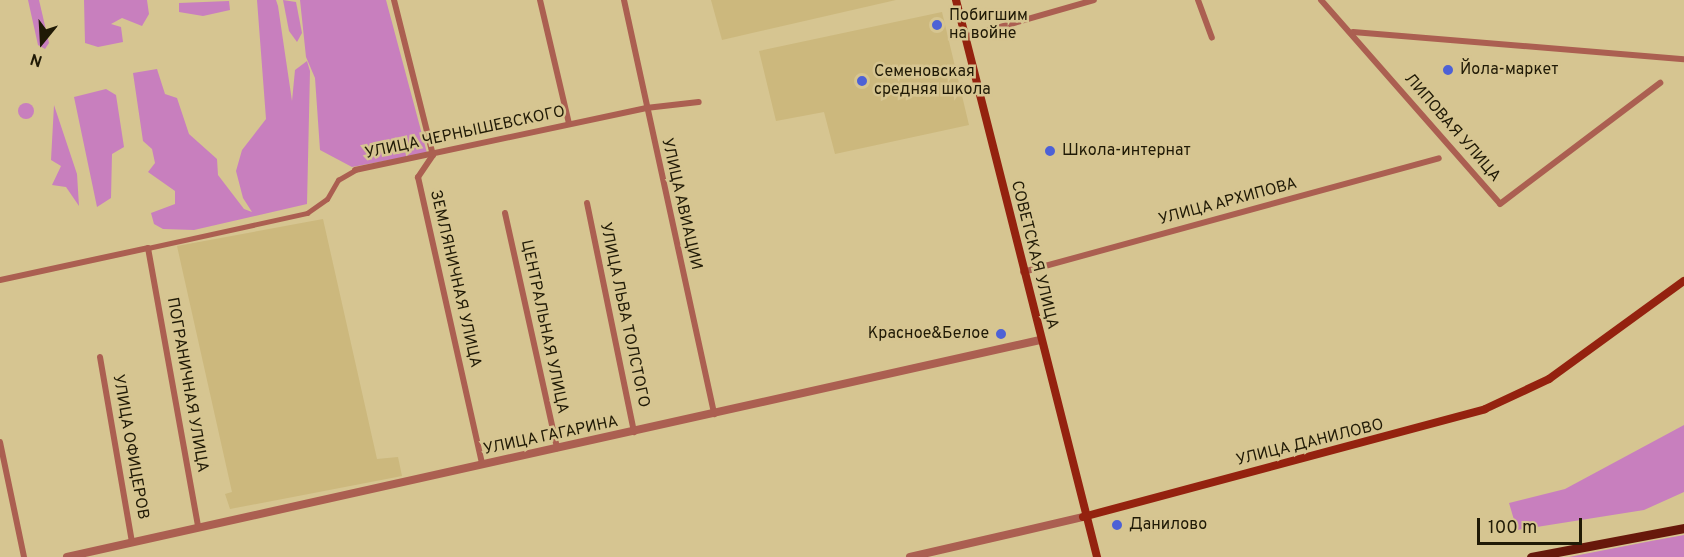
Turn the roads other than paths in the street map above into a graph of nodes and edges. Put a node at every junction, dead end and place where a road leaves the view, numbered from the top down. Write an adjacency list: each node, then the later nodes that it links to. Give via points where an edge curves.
1 (394, 0): 16 (street)
2 (540, 0): 15 (street)
3 (624, 0): 14 (street, УЛИЦА АВИАЦИИ)
4 (956, 0): 9 (main road, СОВЕТСКАЯ УЛИЦА)
5 (1094, 0): 9 (street)
6 (1198, 0): 10 (street)
7 (1321, 0): 8 (street, ЛИПОВАЯ УЛИЦА)
8 (1352, 32): 11 (street); 12 (street, ЛИПОВАЯ УЛИЦА, via 1500,204)
9 (965, 37): 22 (main road, СОВЕТСКАЯ УЛИЦА)
10 (1212, 38)
11 (1684, 59)
12 (1660, 83)
13 (699, 102): 14 (street, УЛИЦА ЧЕРНЫШЕВСКОГО)
14 (645, 108): 15 (street, УЛИЦА ЧЕРНЫШЕВСКОГО); 27 (street, УЛИЦА АВИАЦИИ)
15 (568, 124): 16 (street, УЛИЦА ЧЕРНЫШЕВСКОГО)
16 (433, 155): 18 (street, УЛИЦА ЧЕРНЫШЕВСКОГО); 31 (street, ЗЕМЛЯНИЧНАЯ УЛИЦА, via 418,177)
17 (1439, 158): 22 (street, УЛИЦА АРХИПОВА)
18 (355, 170): 21 (street, УЛИЦА ЧЕРНЫШЕВСКОГО, via 338,180 327,199 307,213)
19 (586, 203): 28 (street, УЛИЦА ЛЬВА ТОЛСТОГО)
20 (505, 213): 30 (street, ЦЕНТРАЛЬНАЯ УЛИЦА)
21 (148, 249): 23 (street); 33 (street, ПОГРАНИЧНАЯ УЛИЦА)
22 (1023, 272): 25 (main road, СОВЕТСКАЯ УЛИЦА)
23 (0, 280)
24 (1684, 282): 32 (main road, УЛИЦА ДАНИЛОВО, via 1549,379 1485,409)
25 (1040, 340): 27 (street, УЛИЦА ГАГАРИНА); 32 (main road, СОВЕТСКАЯ УЛИЦА)
26 (100, 357): 35 (street, УЛИЦА ОФИЦЕРОВ)
27 (714, 414): 28 (street, УЛИЦА ГАГАРИНА)
28 (634, 432): 30 (street, УЛИЦА ГАГАРИНА)
29 (0, 442): 36 (street)
30 (557, 448): 31 (street, УЛИЦА ГАГАРИНА)
31 (482, 464): 33 (street, УЛИЦА ГАГАРИНА)
32 (1083, 516): 38 (street, УЛИЦА ДАНИЛОВО); 39 (main road, СОВЕТСКАЯ УЛИЦА)
33 (198, 527): 35 (street, УЛИЦА ГАГАРИНА)
34 (1684, 528): 40 (main road)
35 (132, 542): 37 (street, УЛИЦА ГАГАРИНА)
36 (24, 557)
37 (67, 557)
38 (910, 557)
39 (1097, 557)
40 (1531, 557)

